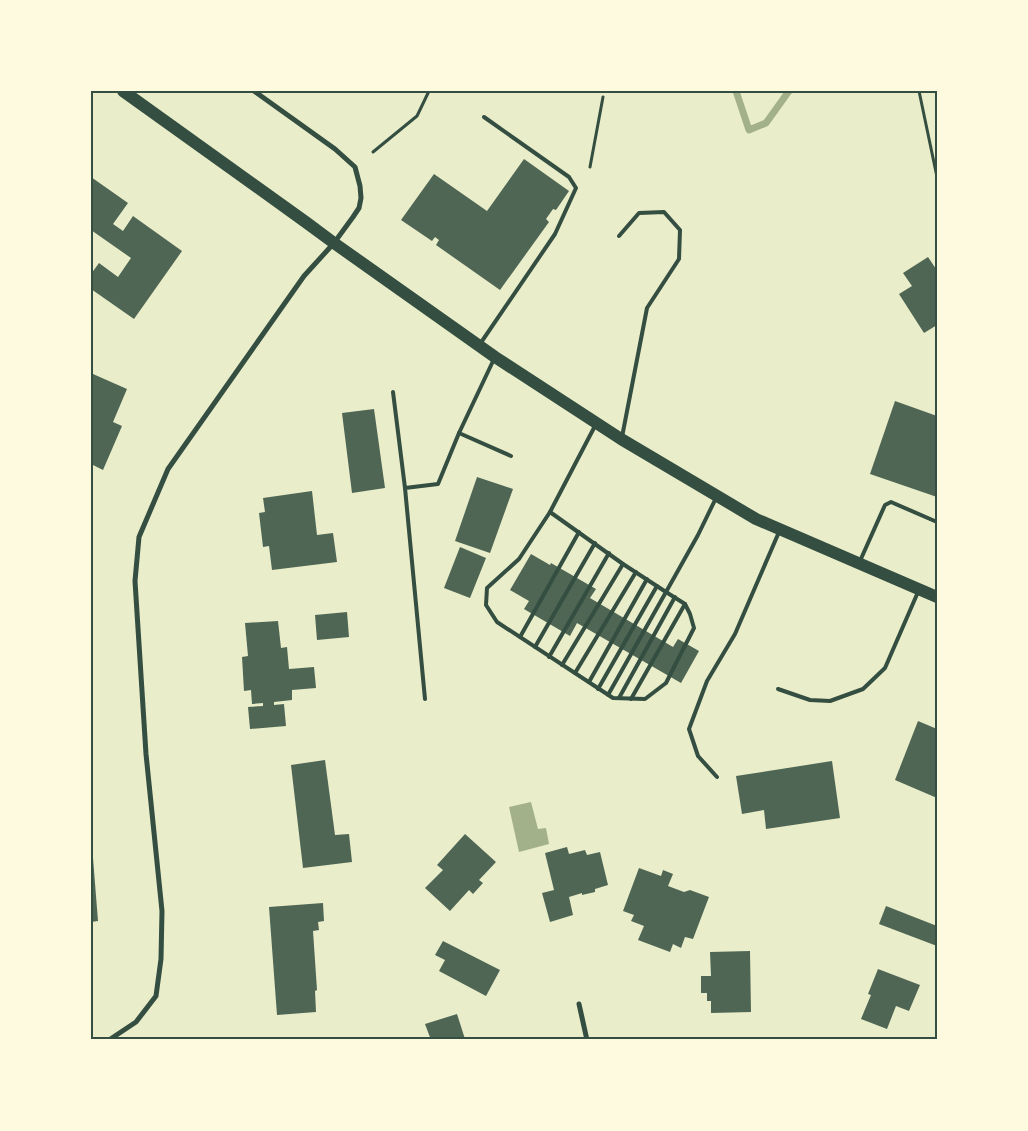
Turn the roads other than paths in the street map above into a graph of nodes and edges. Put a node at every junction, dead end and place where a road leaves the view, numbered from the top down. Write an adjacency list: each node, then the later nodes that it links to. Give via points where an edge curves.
1 (123, 91): 5 (main road)
2 (254, 91): 5 (street, via 335,148 355,168 361,198 358,208)
3 (484, 117): 6 (lane, via 570,177 576,188 555,234)
4 (619, 236): 11 (lane, via 640,213 664,212 680,230 679,259 647,308)
5 (334, 243): 6 (main road); 45 (street, via 304,276 168,469 139,537 134,581 146,754 162,911 161,959 156,996 136,1022)
6 (479, 346): 7 (main road)
7 (495, 357): 9 (main road); 10 (lane)
8 (393, 392): 13 (lane)
9 (596, 423): 11 (main road); 15 (lane)
10 (459, 433): 12 (lane); 13 (lane, via 438,484)
11 (621, 439): 14 (main road)
12 (511, 456)
13 (405, 488): 41 (lane)
14 (717, 496): 17 (main road); 27 (lane)
15 (550, 512): 18 (lane); 31 (lane, via 519,558 487,588 486,605 497,622)
16 (937, 522): 21 (lane, via 890,502 884,505)
17 (780, 530): 21 (main road); 43 (lane, via 735,634 707,681 689,729 698,756)
18 (579, 532): 19 (lane); 31 (lane)
19 (595, 543): 20 (lane); 32 (lane)
20 (609, 553): 22 (lane); 33 (lane)
21 (859, 563): 26 (main road)
22 (623, 564): 23 (lane); 34 (lane)
23 (636, 572): 24 (lane); 35 (lane)
24 (647, 579): 25 (lane); 36 (lane)
25 (657, 586): 27 (lane); 37 (lane)
26 (919, 590): 28 (main road); 38 (lane, via 885,668 863,689 830,701 810,700)
27 (666, 592): 29 (lane); 39 (lane)
28 (937, 597)
29 (675, 598): 30 (lane); 40 (lane)
30 (685, 604): 42 (lane); 42 (lane, via 694,628 666,683 645,699)
31 (520, 637): 32 (lane)
32 (535, 647): 33 (lane)
33 (550, 657): 34 (lane)
34 (562, 665): 35 (lane)
35 (575, 673): 36 (lane)
36 (589, 682): 37 (lane)
37 (598, 688): 39 (lane)
38 (778, 689)
39 (608, 695): 40 (lane)
40 (619, 698): 42 (lane)
41 (425, 699)
42 (631, 699)
43 (717, 777)
44 (579, 1004): 46 (street)
45 (109, 1040)
46 (587, 1040)

